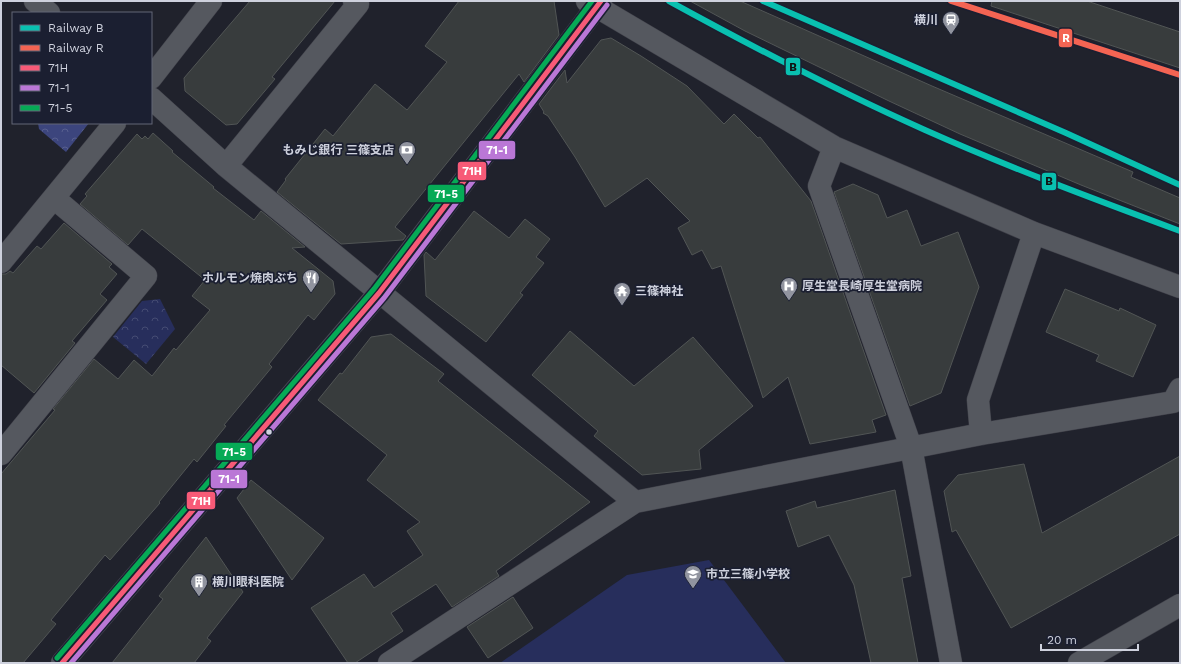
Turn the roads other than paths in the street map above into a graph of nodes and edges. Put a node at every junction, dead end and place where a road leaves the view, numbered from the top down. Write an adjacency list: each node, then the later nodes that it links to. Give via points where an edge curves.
1 (35, 1): 5 (street)
2 (210, 1): 6 (street)
3 (354, 1): 10 (street, via 358,4)
4 (595, 3): 9 (street); 15 (main road)
5 (48, 12)
6 (152, 77)
7 (152, 99): 10 (street)
8 (114, 124): 11 (street)
9 (834, 147): 12 (street); 18 (street, via 818,186)
10 (226, 166): 15 (street)
11 (54, 198): 13 (street); 19 (street, via 146,276)
12 (1034, 233): 14 (street); 17 (street, via 978,400)
13 (1, 262)
14 (1180, 287)
15 (379, 293): 20 (street); 22 (main road)
16 (1178, 401): 17 (street)
17 (981, 434): 18 (street)
18 (911, 448): 20 (street); 24 (street)
19 (1, 454)
20 (635, 502): 23 (street)
21 (1180, 605): 25 (street)
22 (62, 663)
23 (389, 663)
24 (951, 663)
25 (1079, 663)

